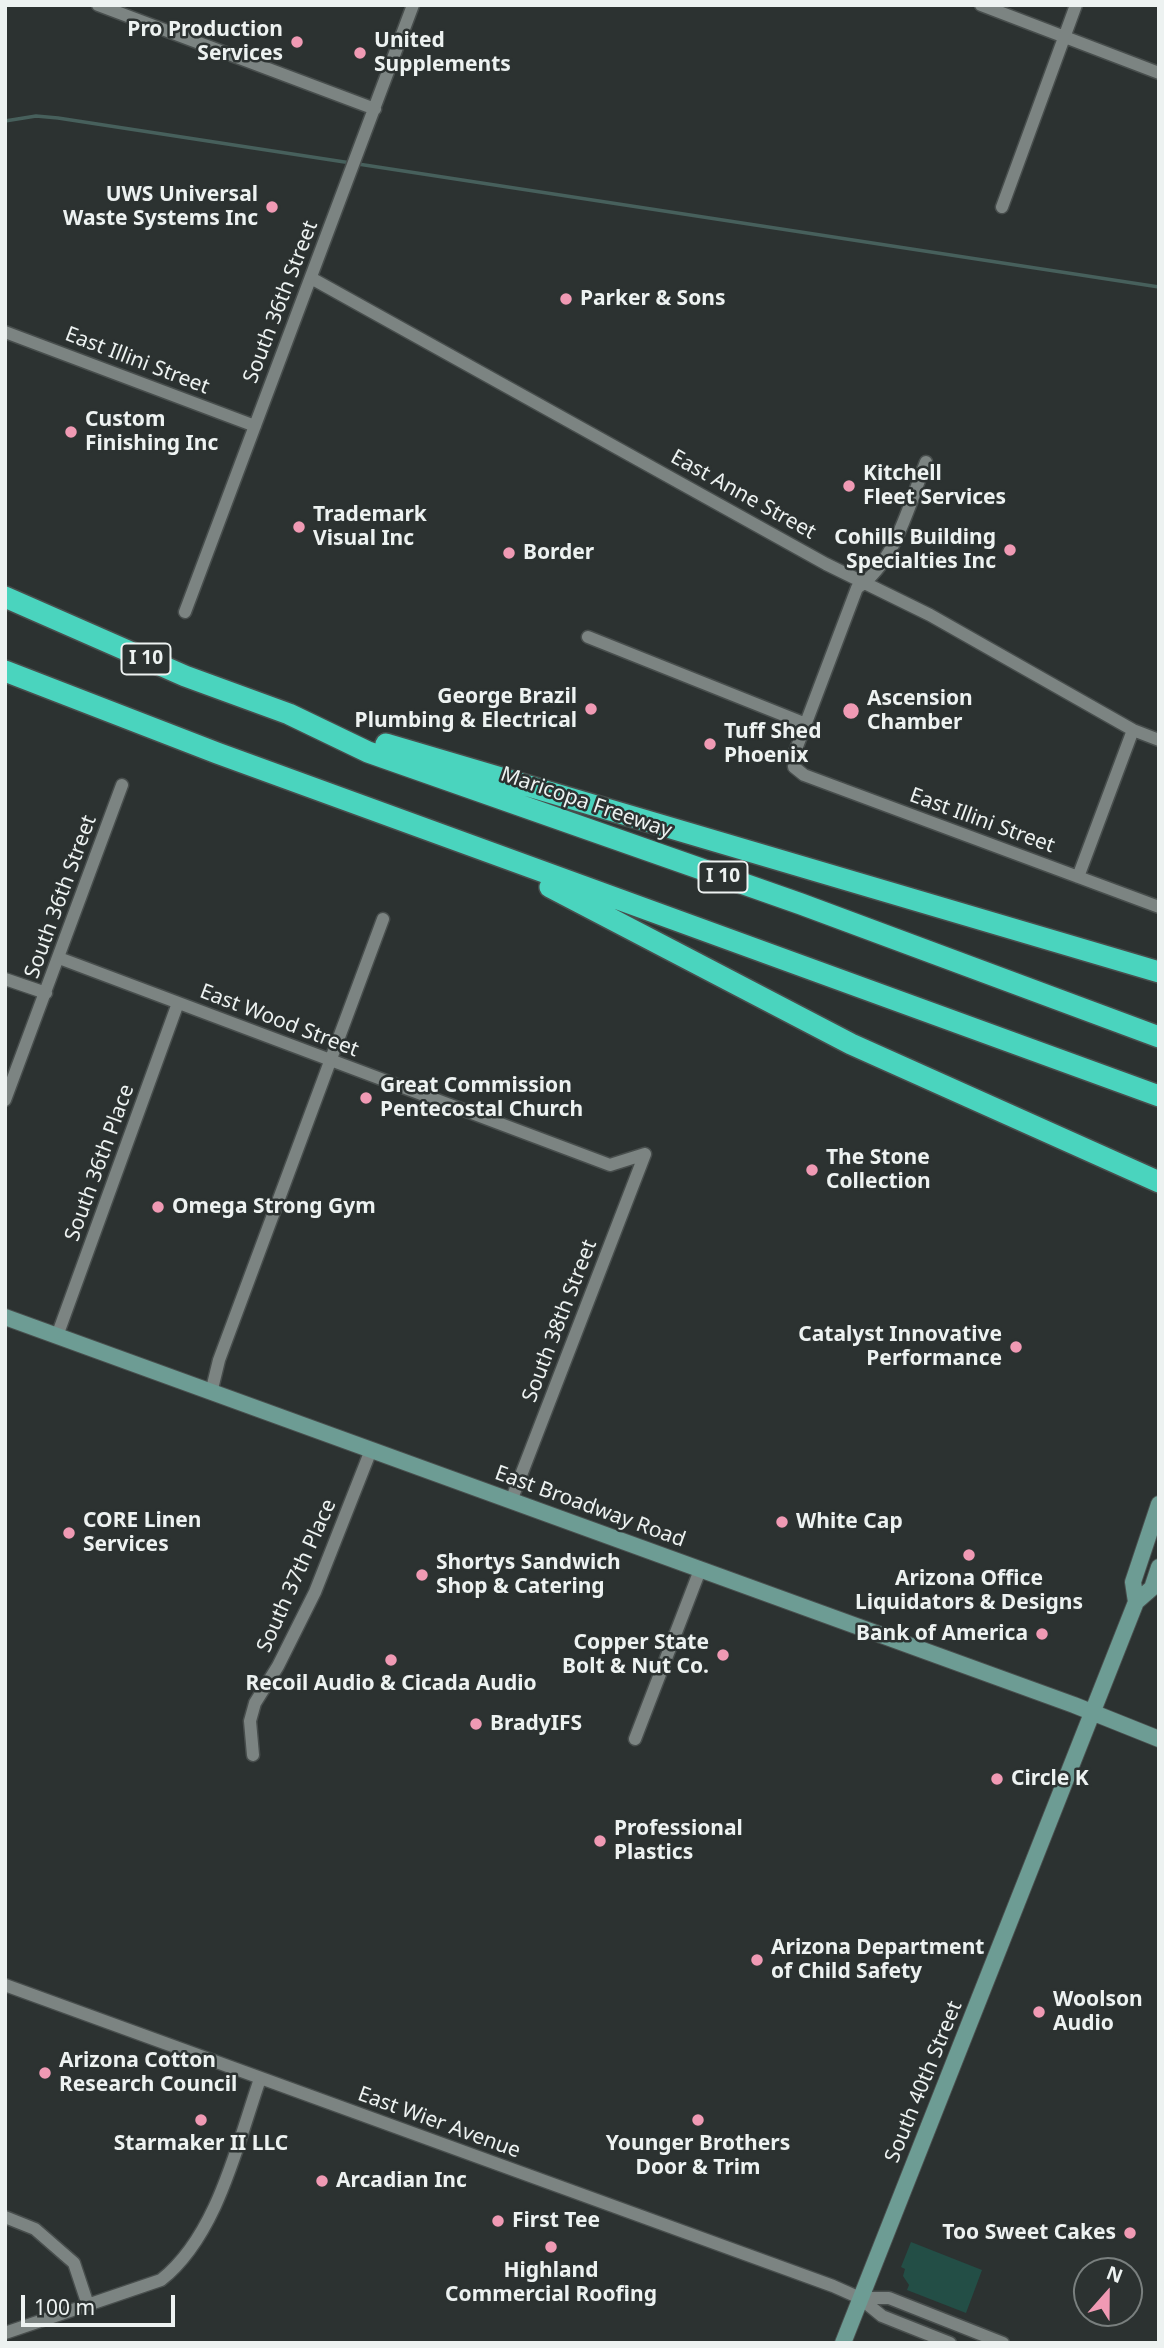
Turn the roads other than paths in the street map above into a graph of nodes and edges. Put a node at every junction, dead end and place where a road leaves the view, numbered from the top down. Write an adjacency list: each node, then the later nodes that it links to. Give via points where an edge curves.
1 (98, 5): 7 (street)
2 (414, 5): 7 (street, South 36th Street)
3 (981, 5): 5 (street)
4 (1076, 5): 5 (street)
5 (1064, 37): 6 (street); 8 (street)
6 (1159, 73)
7 (375, 109): 9 (street, South 36th Street)
8 (1002, 207)
9 (311, 278): 11 (street, South 36th Street); 13 (street, East Anne Street, via 826,564)
10 (5, 332): 11 (street, East Illini Street)
11 (255, 426): 15 (street, South 36th Street)
12 (926, 462): 13 (street, via 892,543)
13 (867, 582): 19 (street, via 857,588); 20 (street, East Anne Street)
14 (5, 597): 18 (highway, Maricopa Freeway / I 10, via 185,676)
15 (185, 612)
16 (588, 637): 19 (street)
17 (5, 671): 23 (highway)
18 (289, 714): 28 (highway); 32 (highway, Maricopa Freeway / I 10, via 368,752 801,904)
19 (806, 724): 24 (street, East Illini Street, via 794,767 804,775)
20 (1133, 730): 21 (street, East Anne Street); 24 (street)
21 (1159, 740)
22 (122, 785): 27 (street, South 36th Street)
23 (474, 846): 34 (highway); 37 (highway, via 851,1044)
24 (1078, 877): 25 (street, East Illini Street)
25 (1159, 907)
26 (383, 919): 33 (street)
27 (59, 958): 30 (street, South 36th Street); 31 (street, East Wood Street)
28 (1159, 972)
29 (5, 979): 30 (street)
30 (46, 993): 35 (street, South 36th Street)
31 (178, 1003): 33 (street, East Wood Street); 39 (street, South 36th Place)
32 (1159, 1037)
33 (330, 1061): 36 (street, East Wood Street, via 610,1165); 40 (street)
34 (1159, 1096)
35 (5, 1100)
36 (645, 1154): 42 (street, South 38th Street)
37 (1159, 1182)
38 (5, 1317): 39 (main road, East Broadway Road)
39 (57, 1336): 40 (main road, East Broadway Road)
40 (211, 1392): 41 (main road, East Broadway Road)
41 (371, 1450): 42 (main road, East Broadway Road); 50 (street, South 37th Place, via 315,1592 255,1703 250,1721)
42 (511, 1501): 45 (main road, East Broadway Road)
43 (1159, 1504): 46 (main road, South 40th Street, via 1133,1582)
44 (1159, 1567): 46 (main road, South 40th Street, via 1152,1588)
45 (699, 1570): 47 (main road, East Broadway Road); 48 (street)
46 (1136, 1602): 47 (main road, South 40th Street)
47 (1095, 1713): 49 (main road, East Broadway Road); 54 (main road, South 40th Street)
48 (635, 1739)
49 (1159, 1739)
50 (253, 1755)
51 (5, 1984): 52 (street, East Wier Avenue)
52 (260, 2079): 54 (street, East Wier Avenue); 55 (street, via 209,2218 181,2264 161,2280)
53 (5, 2217): 55 (street, via 35,2230 74,2263)
54 (860, 2298): 57 (main road, South 40th Street); 58 (street, via 882,2316); 59 (street, via 890,2298)
55 (88, 2305): 56 (street)
56 (5, 2333)
57 (843, 2343)
58 (950, 2343)
59 (1003, 2343)

